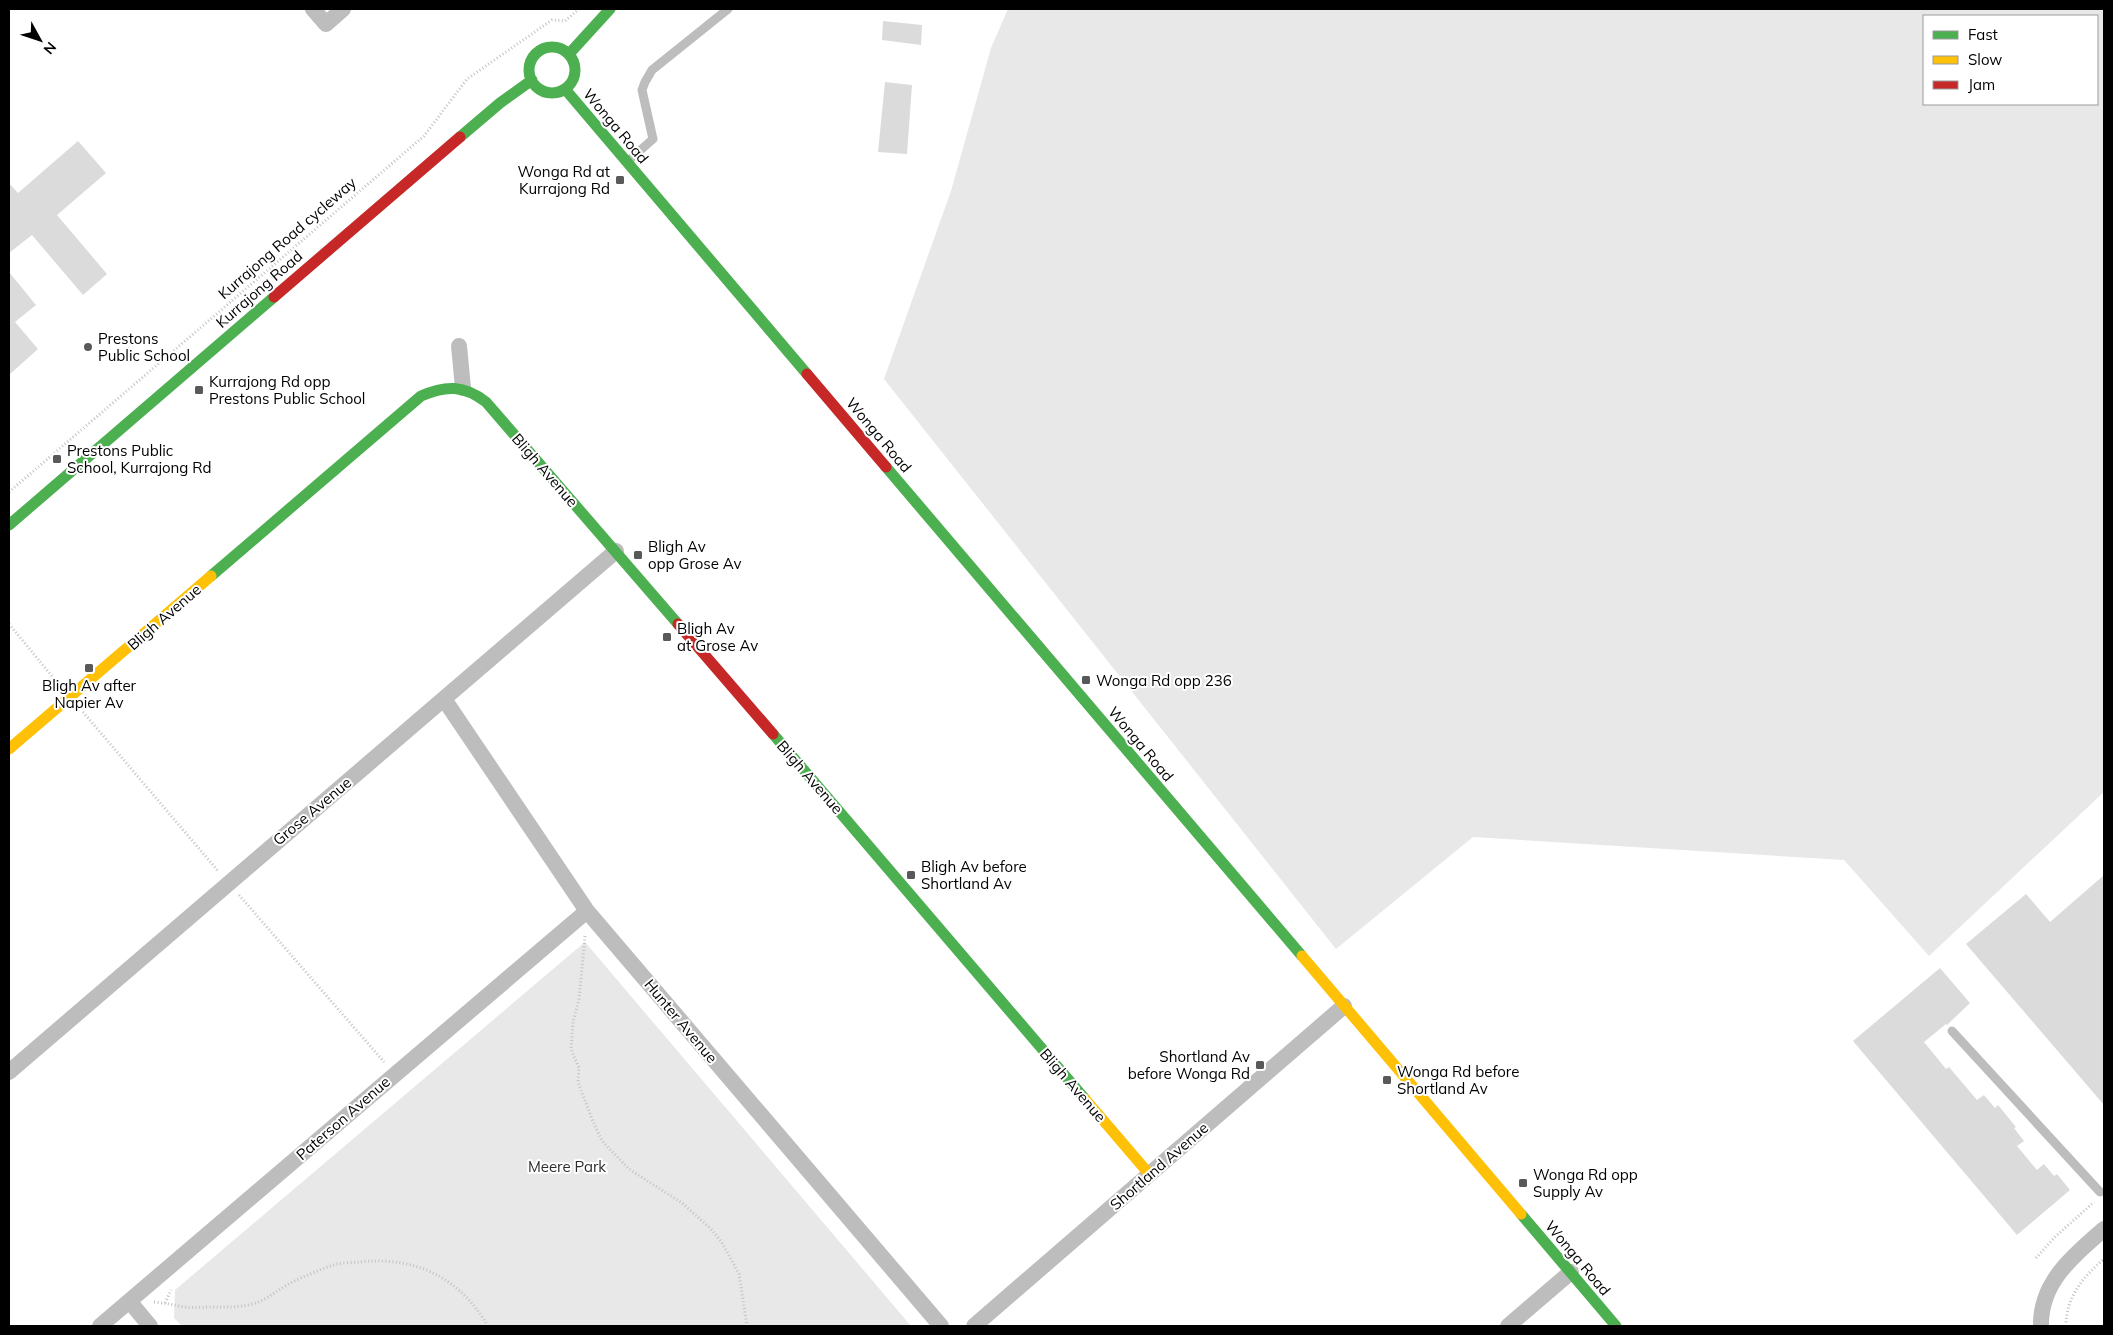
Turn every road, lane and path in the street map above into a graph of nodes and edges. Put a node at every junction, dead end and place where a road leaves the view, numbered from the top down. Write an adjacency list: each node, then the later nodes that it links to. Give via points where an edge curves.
1 (313, 9): 2 (street, via 326,24)
2 (343, 9)
3 (579, 9): 12 (path, Kurrajong Road cycleway, via 565,21 552,20 467,79 424,136)
4 (610, 9): 6 (street)
5 (728, 9): 9 (lane, via 652,70 642,90 653,139)
6 (569, 54): 7 (street, via 552,47 538,52 531,63); 8 (street, via 575,72)
7 (532, 80): 8 (street, via 544,91); 13 (street, Kurrajong Road, via 500,103)
8 (565, 89): 9 (street, Wonga Road)
9 (627, 162): 23 (street, Wonga Road)
10 (459, 346): 11 (street)
11 (463, 388): 14 (street, Bligh Avenue, via 475,392 486,402); 19 (street, Bligh Avenue, via 436,388 421,396)
12 (9, 492)
13 (9, 525)
14 (616, 551): 17 (street, Grose Avenue); 27 (street, Bligh Avenue)
15 (9, 624): 16 (path)
16 (58, 682)
17 (444, 699): 22 (street, Hunter Avenue); 26 (street, Grose Avenue)
18 (83, 712): 20 (path)
19 (9, 749)
20 (220, 873)
21 (245, 902): 25 (path)
22 (587, 911): 33 (street, Paterson Avenue); 37 (path, via 571,1049 579,1068 578,1082 592,1119 602,1141 629,1169 682,1203 721,1241 739,1274); 38 (street, Hunter Avenue)
23 (1344, 1006): 27 (street, Shortland Avenue); 32 (street, Wonga Road)
24 (1952, 1031): 28 (lane)
25 (384, 1063)
26 (9, 1072)
27 (1150, 1175): 39 (street, Shortland Avenue)
28 (2098, 1196): 30 (path)
29 (2104, 1229): 42 (street, via 2061,1268 2045,1301)
30 (2036, 1258)
31 (2104, 1259): 43 (path, via 2079,1285 2068,1307)
32 (1571, 1272): 40 (street); 41 (street, Wonga Road)
33 (130, 1302): 34 (street, Paterson Avenue); 35 (street); 36 (path, via 236,1308 271,1297 282,1288 333,1265 375,1260 433,1272 459,1289)
34 (100, 1326)
35 (150, 1326)
36 (488, 1326)
37 (747, 1326)
38 (942, 1326)
39 (974, 1326)
40 (1508, 1326)
41 (1616, 1326)
42 (2040, 1326)
43 (2066, 1326)

